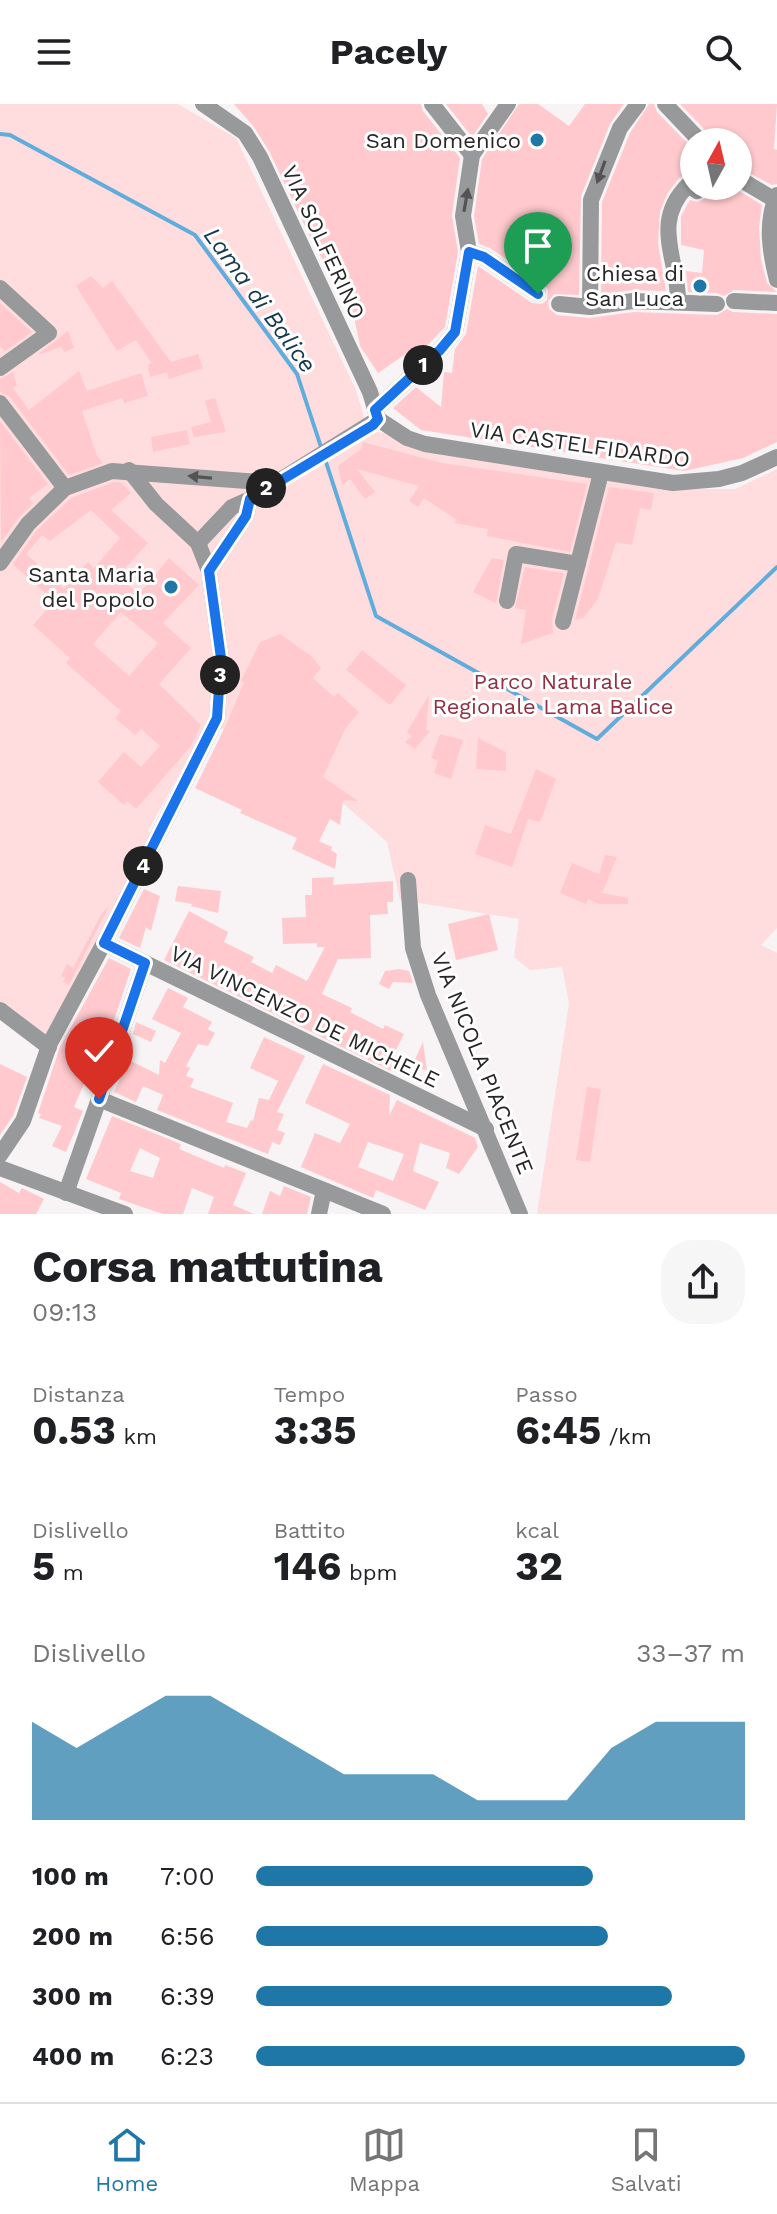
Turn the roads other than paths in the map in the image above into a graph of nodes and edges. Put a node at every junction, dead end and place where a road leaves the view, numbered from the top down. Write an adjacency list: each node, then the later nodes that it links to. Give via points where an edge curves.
1 (203, 104): 23 (street, VIA SOLFERINO, via 245,133 260,157 370,392)
2 (432, 104): 7 (street)
3 (508, 104): 7 (street)
4 (638, 104): 20 (street, one-way to 20, via 620,128 591,200)
5 (665, 104): 6 (street)
6 (688, 128)
7 (472, 155): 11 (street, one-way to 7, via 463,216)
8 (752, 185): 10 (street)
9 (680, 197): 16 (street, via 670,211)
10 (776, 197): 12 (street, via 768,224)
11 (469, 252): 14 (street); 23 (street, via 455,332)
12 (777, 280)
13 (0, 288): 21 (street, via 49,333)
14 (538, 294)
15 (734, 301): 17 (street)
16 (678, 302): 19 (street); 20 (street)
17 (777, 303)
18 (559, 304): 20 (street)
19 (717, 304)
20 (590, 307)
21 (0, 368)
22 (0, 403): 28 (street)
23 (375, 418): 26 (street, VIA CASTELFIDARDO, via 425,444); 27 (street)
24 (777, 457): 26 (street, VIA CASTELFIDARDO, via 742,473 696,483)
25 (129, 470): 27 (street, one-way to 25); 28 (street); 30 (street)
26 (601, 473): 32 (street)
27 (272, 483): 29 (street)
28 (65, 488): 31 (street)
29 (250, 499): 30 (street, via 232,507); 33 (street, via 246,516)
30 (198, 543): 33 (street)
31 (2, 554)
32 (578, 564): 34 (street, via 516,554); 35 (street)
33 (209, 571): 37 (street, via 221,658 217,718)
34 (507, 601)
35 (563, 622)
36 (408, 880): 42 (street, VIA NICOLA PIACENTE, via 413,948)
37 (104, 943): 38 (street, VIA VINCENZO DE MICHELE); 40 (street)
38 (145, 963): 41 (street); 42 (street, VIA VINCENZO DE MICHELE)
39 (0, 1010): 40 (street)
40 (49, 1047): 43 (street, via 23,1121)
41 (99, 1099): 45 (street); 46 (street)
42 (486, 1129): 50 (street, VIA NICOLA PIACENTE)
43 (0, 1155)
44 (0, 1168): 46 (street)
45 (324, 1190): 48 (street); 49 (street)
46 (66, 1193): 47 (street)
47 (125, 1214)
48 (319, 1214)
49 (383, 1214)
50 (520, 1214)

